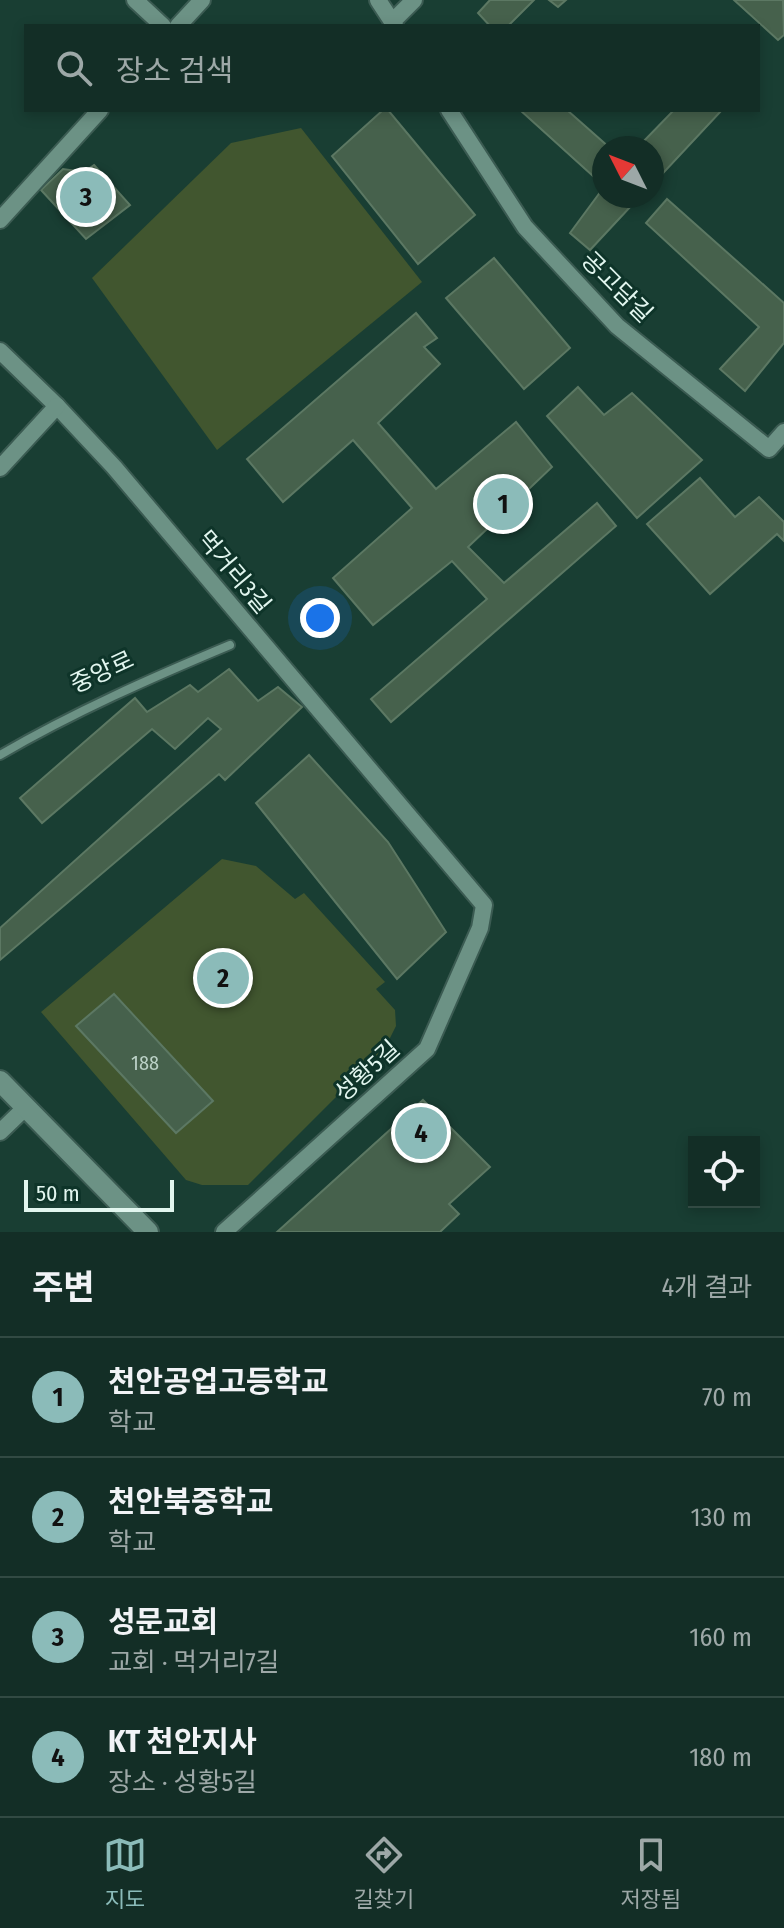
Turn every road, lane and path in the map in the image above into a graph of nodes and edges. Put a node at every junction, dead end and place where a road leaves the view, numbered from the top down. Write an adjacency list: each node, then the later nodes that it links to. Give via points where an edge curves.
1 (135, 0): 5 (street)
2 (202, 0): 6 (street)
3 (378, 0): 7 (street)
4 (414, 0): 7 (street)
5 (161, 24)
6 (180, 24)
7 (393, 24)
8 (98, 112): 10 (street)
9 (450, 112): 13 (street, 공고담길, via 525,227 617,326 769,449)
10 (0, 220)
11 (0, 351): 12 (street, 먹거리3길)
12 (57, 406): 14 (street); 17 (street, 먹거리3길)
13 (784, 432)
14 (0, 468)
15 (230, 645): 16 (lane, 중앙로, via 127,688)
16 (0, 755)
17 (484, 905): 22 (street, 성황5길, via 480,928 427,1049)
18 (0, 1081): 19 (street)
19 (26, 1107): 20 (street); 21 (street)
20 (0, 1132)
21 (148, 1232)
22 (224, 1232)

